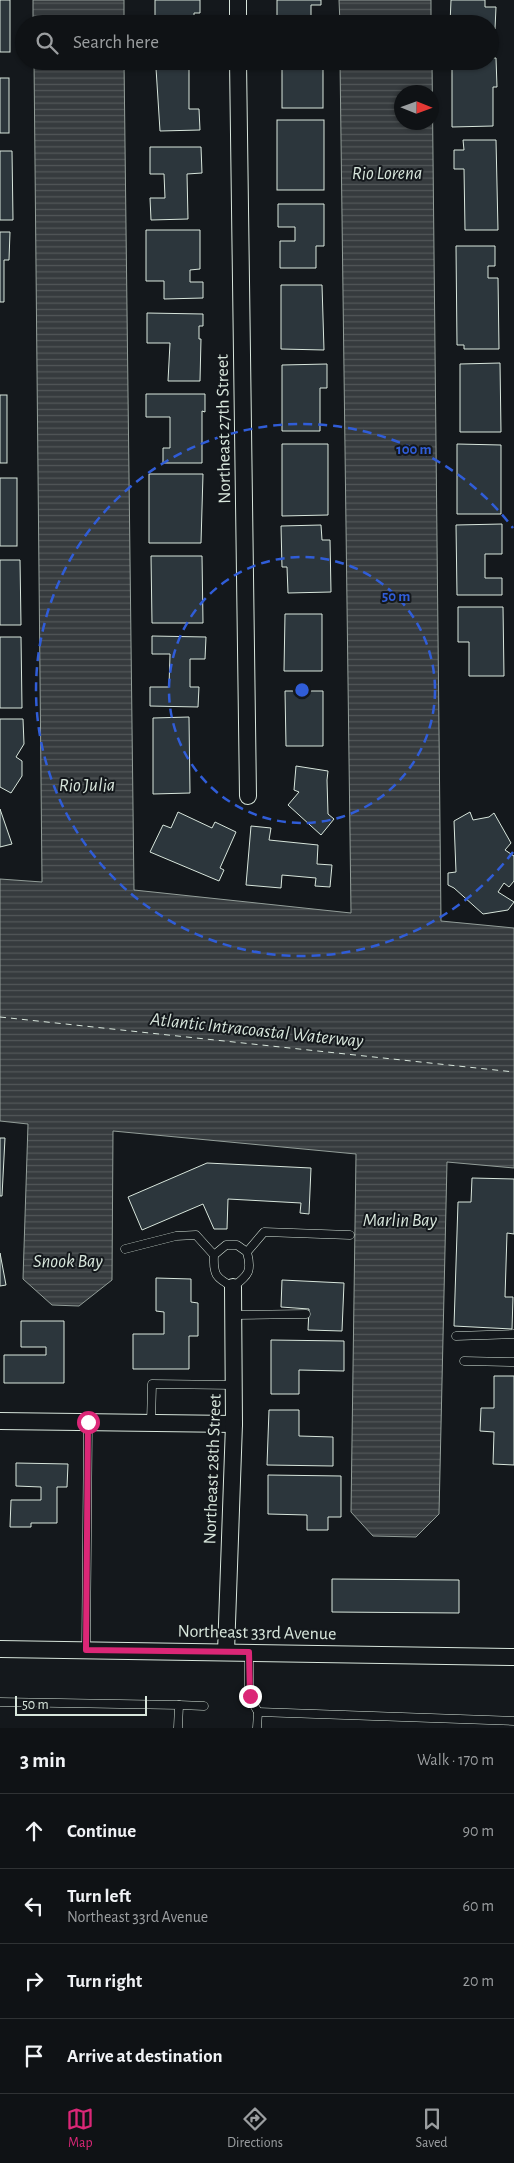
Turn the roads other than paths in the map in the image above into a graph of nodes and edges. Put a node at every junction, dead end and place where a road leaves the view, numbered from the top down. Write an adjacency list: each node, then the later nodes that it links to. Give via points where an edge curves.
1 (238, 0): 2 (street)
2 (238, 15)
3 (238, 70): 4 (street, Northeast 27th Street)
4 (248, 796)
5 (350, 1235): 7 (lane, via 264,1232)
6 (125, 1249): 8 (lane, via 176,1236 196,1235)
7 (247, 1252): 8 (lane, via 237,1245 226,1245); 9 (lane, via 250,1265 246,1277)
8 (214, 1255): 9 (lane, via 213,1268 218,1279)
9 (233, 1287): 11 (street, Northeast 28th Street)
10 (306, 1314): 11 (lane)
11 (234, 1315): 16 (street, Northeast 28th Street)
12 (514, 1334): 13 (lane)
13 (456, 1336)
14 (464, 1361): 15 (lane)
15 (514, 1362)
16 (234, 1385): 19 (lane, via 152,1384); 20 (street, Northeast 28th Street)
17 (0, 1421): 18 (street)
18 (88, 1422): 19 (street); 22 (lane)
19 (151, 1423): 20 (street)
20 (234, 1424): 23 (street, Northeast 28th Street)
21 (0, 1649): 22 (street, Northeast 33rd Avenue)
22 (86, 1650): 23 (street, Northeast 33rd Avenue)
23 (226, 1652): 24 (street, Northeast 33rd Avenue)
24 (249, 1652): 25 (street, Northeast 33rd Avenue); 29 (lane, via 250,1696)
25 (514, 1657)
26 (0, 1702): 27 (lane)
27 (180, 1705): 28 (lane); 31 (lane)
28 (204, 1706)
29 (258, 1712): 30 (lane); 32 (lane)
30 (514, 1720)
31 (178, 1728)
32 (258, 1728)

